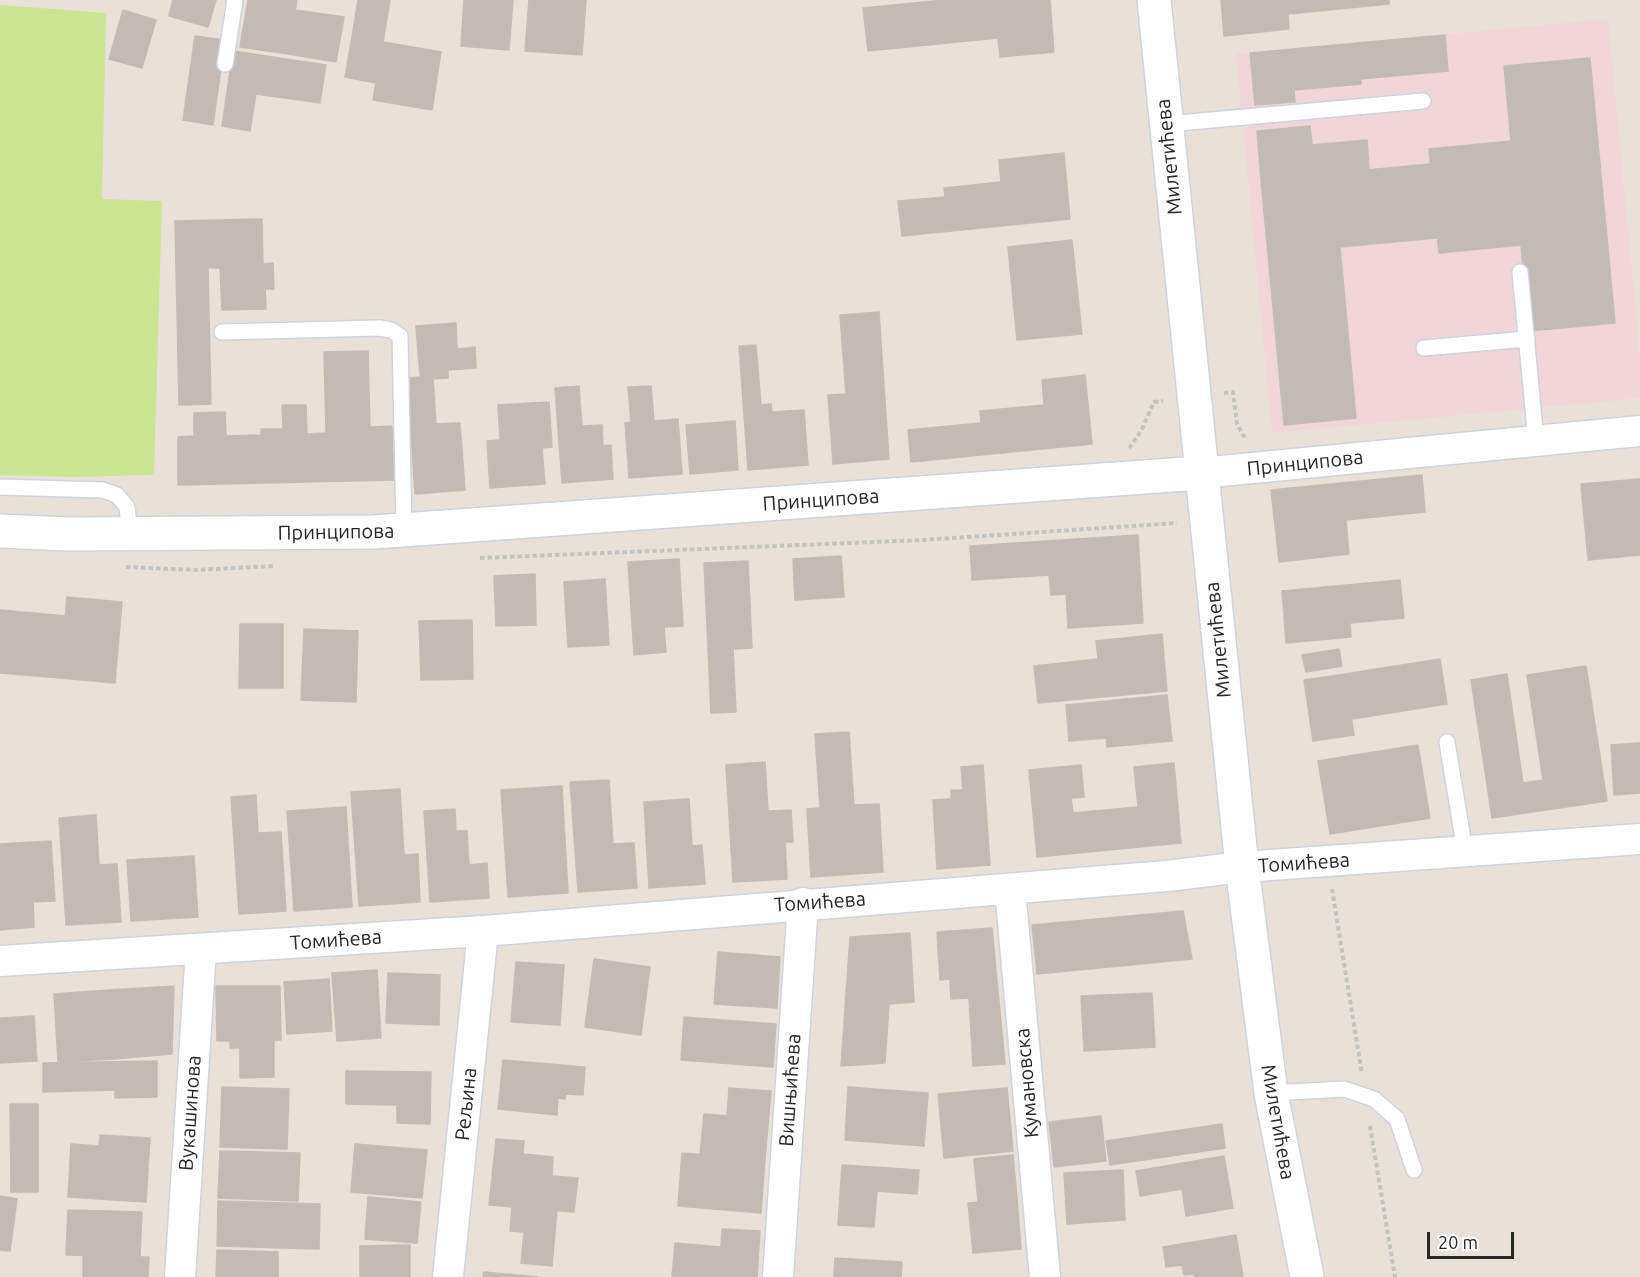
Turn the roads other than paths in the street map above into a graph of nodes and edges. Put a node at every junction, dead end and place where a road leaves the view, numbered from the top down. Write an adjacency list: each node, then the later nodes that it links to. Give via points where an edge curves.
1 (235, 0): 3 (lane)
2 (1154, 0): 5 (main road, Милетићева)
3 (225, 64)
4 (1423, 101): 5 (lane)
5 (1167, 124): 12 (main road, Милетићева)
6 (1520, 272): 8 (lane)
7 (222, 332): 14 (lane, via 379,328 400,336)
8 (1527, 339): 9 (lane); 11 (lane)
9 (1424, 348)
10 (1640, 431): 11 (street, Принципова)
11 (1536, 441): 12 (street, Принципова)
12 (1200, 473): 14 (main road, Принципова); 20 (main road, Милетићева)
13 (0, 487): 16 (lane, via 103,490 117,495 127,507)
14 (404, 530): 16 (main road, Принципова)
15 (0, 531): 16 (main road, Принципова)
16 (130, 534)
17 (1446, 742): 19 (lane)
18 (1640, 839): 19 (street, Томићева)
19 (1465, 851): 20 (street, Томићева)
20 (1242, 867): 21 (street, Томићева); 26 (main road, Милетићева)
21 (1010, 889): 22 (street, Томићева); 31 (street, Кумановска)
22 (803, 903): 23 (street, Томићева); 30 (street, Вишњићева)
23 (483, 931): 24 (street, Томићева); 29 (street, Рељина)
24 (201, 950): 25 (street, Томићева); 28 (street, Вукашинова)
25 (0, 961)
26 (1271, 1093): 27 (lane, via 1344,1089 1374,1099 1397,1119); 32 (main road, Милетићева)
27 (1414, 1170)
28 (180, 1277)
29 (448, 1277)
30 (778, 1277)
31 (1045, 1277)
32 (1307, 1277)

